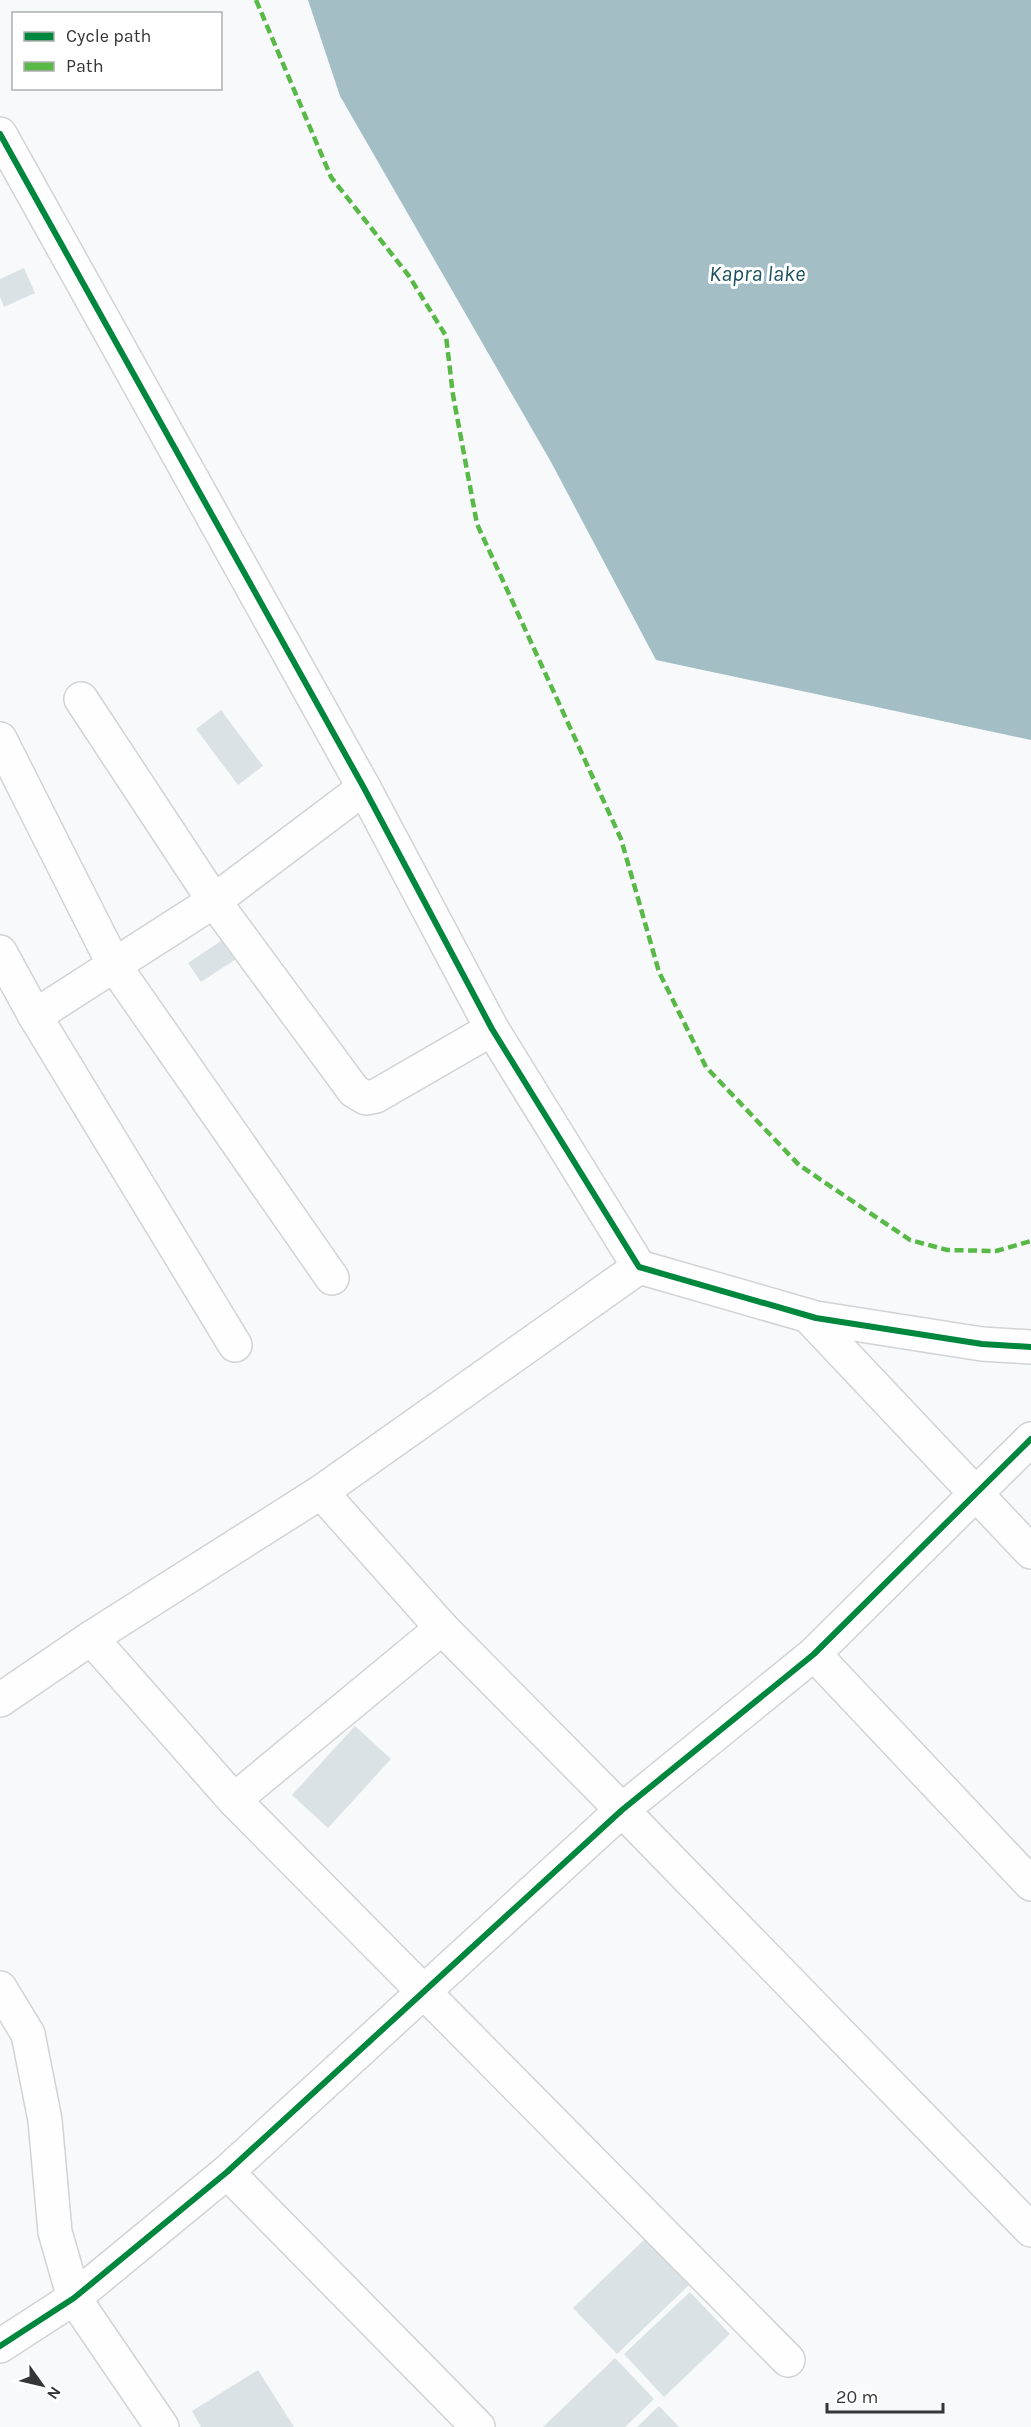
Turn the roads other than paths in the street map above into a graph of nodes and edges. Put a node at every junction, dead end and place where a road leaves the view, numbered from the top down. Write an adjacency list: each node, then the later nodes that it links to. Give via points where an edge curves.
1 (0, 134): 4 (street)
2 (81, 699): 5 (street)
3 (0, 739): 7 (street)
4 (364, 788): 5 (street); 9 (street)
5 (214, 901): 7 (street); 9 (street, via 354,1091 366,1098 376,1096)
6 (0, 952): 8 (street)
7 (114, 965): 8 (street); 11 (street)
8 (35, 1016): 13 (street)
9 (492, 1029): 10 (street)
10 (639, 1267): 12 (street); 16 (street)
11 (332, 1278)
12 (808, 1316): 14 (street, via 982,1344); 17 (street)
13 (235, 1345)
14 (1031, 1347)
15 (1031, 1439): 17 (street)
16 (321, 1492): 19 (street); 20 (street)
17 (975, 1494): 18 (street); 21 (street)
18 (1031, 1552)
19 (442, 1628): 23 (street); 24 (street)
20 (91, 1638): 22 (street); 23 (street)
21 (814, 1654): 24 (street); 25 (street)
22 (0, 1700)
23 (234, 1800): 27 (street)
24 (622, 1810): 27 (street); 29 (street)
25 (1031, 1884)
26 (0, 1988): 30 (street, via 28,2034 45,2120 55,2232)
27 (424, 1991): 28 (street); 32 (street)
28 (227, 2172): 30 (street); 34 (street)
29 (1031, 2230)
30 (74, 2298): 31 (street); 33 (street)
31 (0, 2346)
32 (788, 2360)
33 (162, 2427)
34 (478, 2427)

